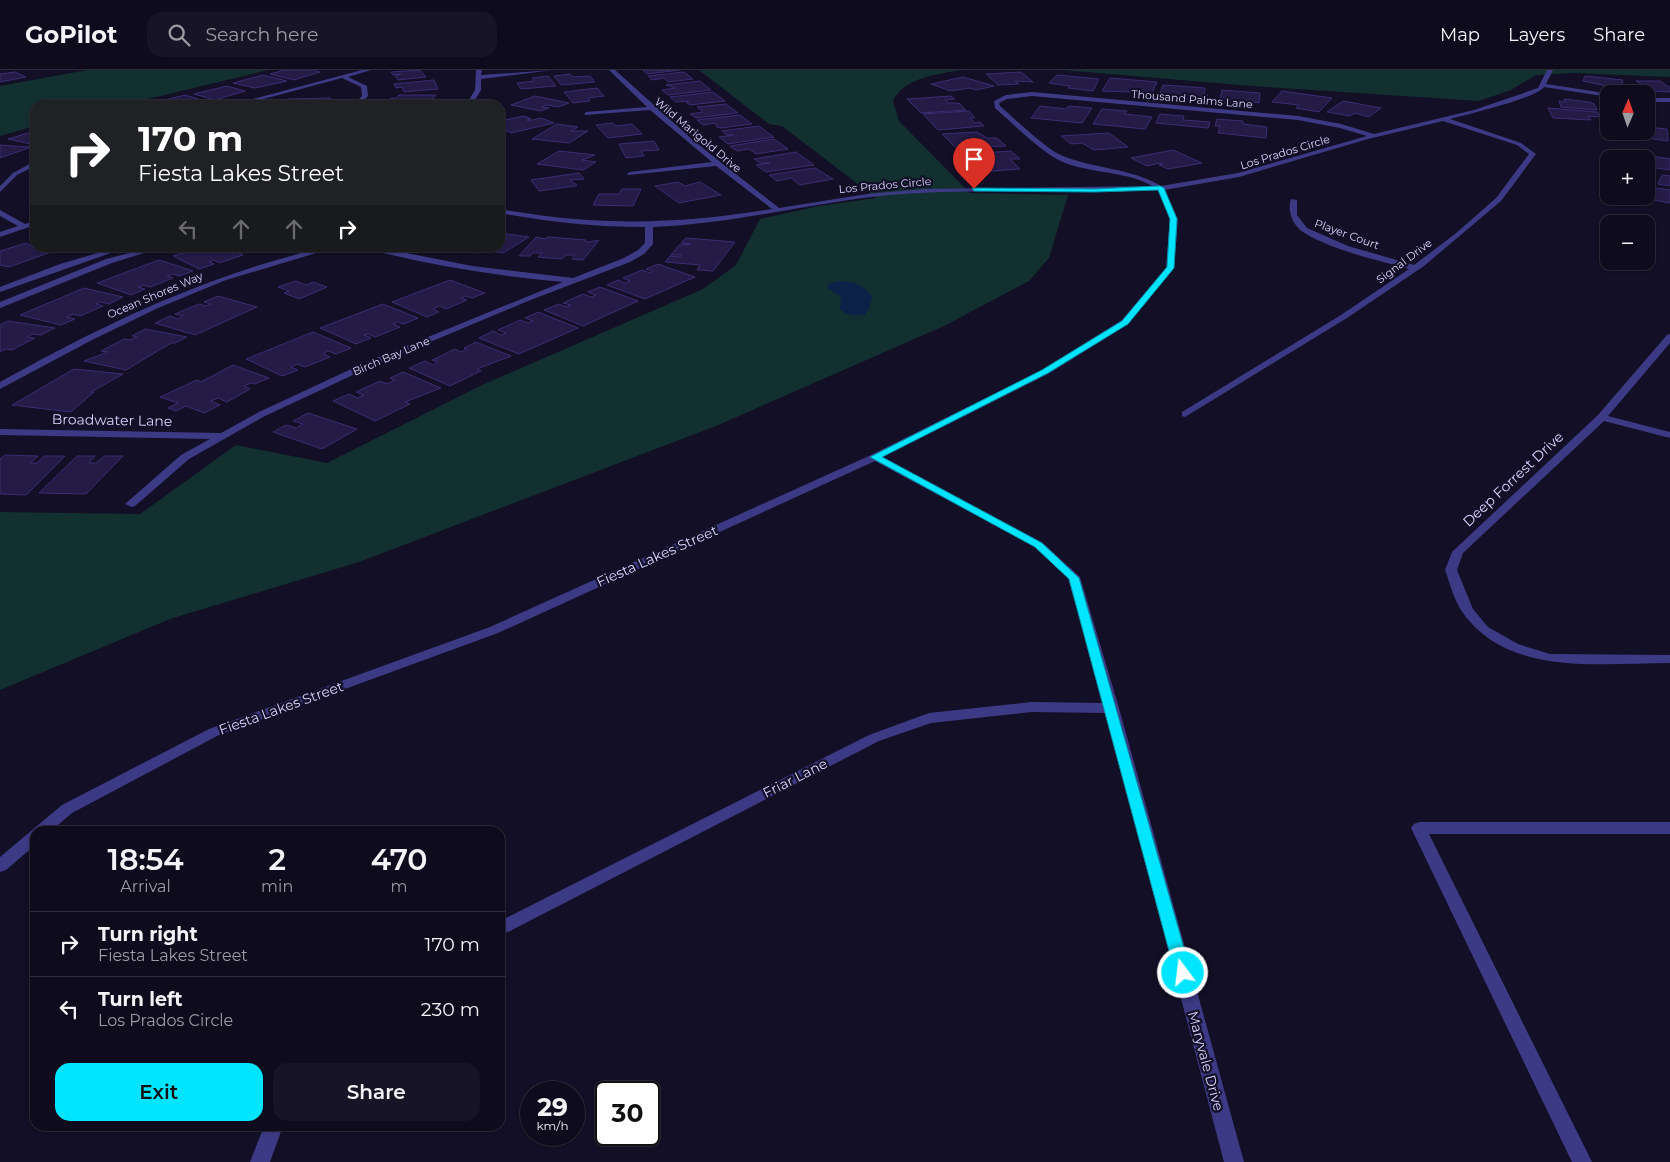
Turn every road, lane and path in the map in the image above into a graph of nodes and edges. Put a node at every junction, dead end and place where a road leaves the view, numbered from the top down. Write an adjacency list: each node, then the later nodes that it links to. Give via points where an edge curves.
1 (368, 70): 6 (street)
2 (479, 70): 7 (street)
3 (550, 70): 7 (street)
4 (612, 70): 15 (street, Wild Marigold Drive)
5 (1550, 70): 8 (street)
6 (343, 77): 10 (street); 11 (street, via 364,86)
7 (480, 77): 12 (street)
8 (1543, 85): 9 (street); 17 (street, Los Prados Circle, via 1540,90 1508,103)
9 (1600, 93)
10 (253, 100)
11 (360, 100)
12 (472, 100)
13 (1655, 100): 14 (street)
14 (1670, 100)
15 (650, 108): 16 (street); 19 (street, Wild Marigold Drive)
16 (586, 114)
17 (1442, 119): 18 (street, Los Prados Circle); 36 (street, Signal Drive, via 1519,144 1533,154 1495,204)
18 (1375, 136): 22 (street, Los Prados Circle, via 1248,174); 22 (street, Thousand Palms Lane, via 1298,118 1032,94 1006,97 996,102 997,108 1058,157 1120,172)
19 (714, 164): 21 (street); 25 (street, Wild Marigold Drive)
20 (30, 166): 23 (street, via 15,174)
21 (630, 174)
22 (1160, 188): 25 (street, Los Prados Circle, via 947,190 880,194); 47 (street, Fiesta Lakes Street, via 1174,219 1170,268 1125,322 1045,372)
23 (0, 190)
24 (1293, 200): 36 (street, Player Court, via 1293,215 1304,230 1344,248)
25 (776, 209): 29 (street, Los Prados Circle, via 706,221)
26 (0, 212): 30 (street)
27 (505, 212): 29 (street, Los Prados Circle, via 547,220)
28 (30, 224): 30 (street)
29 (649, 224): 37 (street, Birch Bay Lane, via 649,244 641,252)
30 (25, 226): 31 (street)
31 (0, 235)
32 (108, 252): 38 (street)
33 (142, 252): 39 (street, via 109,261)
34 (316, 252): 41 (street, Ocean Shores Way, via 223,280 144,311)
35 (389, 252): 37 (street, via 489,272)
36 (1414, 268): 42 (street, Signal Drive, via 1357,308)
37 (576, 280): 46 (street, Birch Bay Lane, via 365,366)
38 (0, 290)
39 (0, 305)
40 (1670, 337): 43 (street, Deep Forrest Drive)
41 (0, 386)
42 (1185, 414)
43 (1602, 417): 45 (street); 49 (street, Deep Forrest Drive, via 1458,552 1451,570 1467,610 1484,630 1513,647 1549,658)
44 (0, 432): 46 (street, Broadwater Lane)
45 (1670, 435)
46 (223, 436): 48 (street, Birch Bay Lane, via 186,457)
47 (875, 457): 50 (street, Maryvale Drive, via 1039,545 1074,578); 51 (street, Fiesta Lakes Street, via 494,630 214,732 67,809)
48 (131, 504)
49 (1670, 659)
50 (1112, 708): 55 (street, Friar Lane, via 1032,707 929,718 874,738); 58 (street, Maryvale Drive)
51 (47, 826)
52 (1670, 828): 59 (street, via 1419,828)
53 (30, 840): 54 (street)
54 (0, 866)
55 (505, 926)
56 (272, 1131): 57 (street)
57 (260, 1162)
58 (1234, 1162)
59 (1582, 1162)

